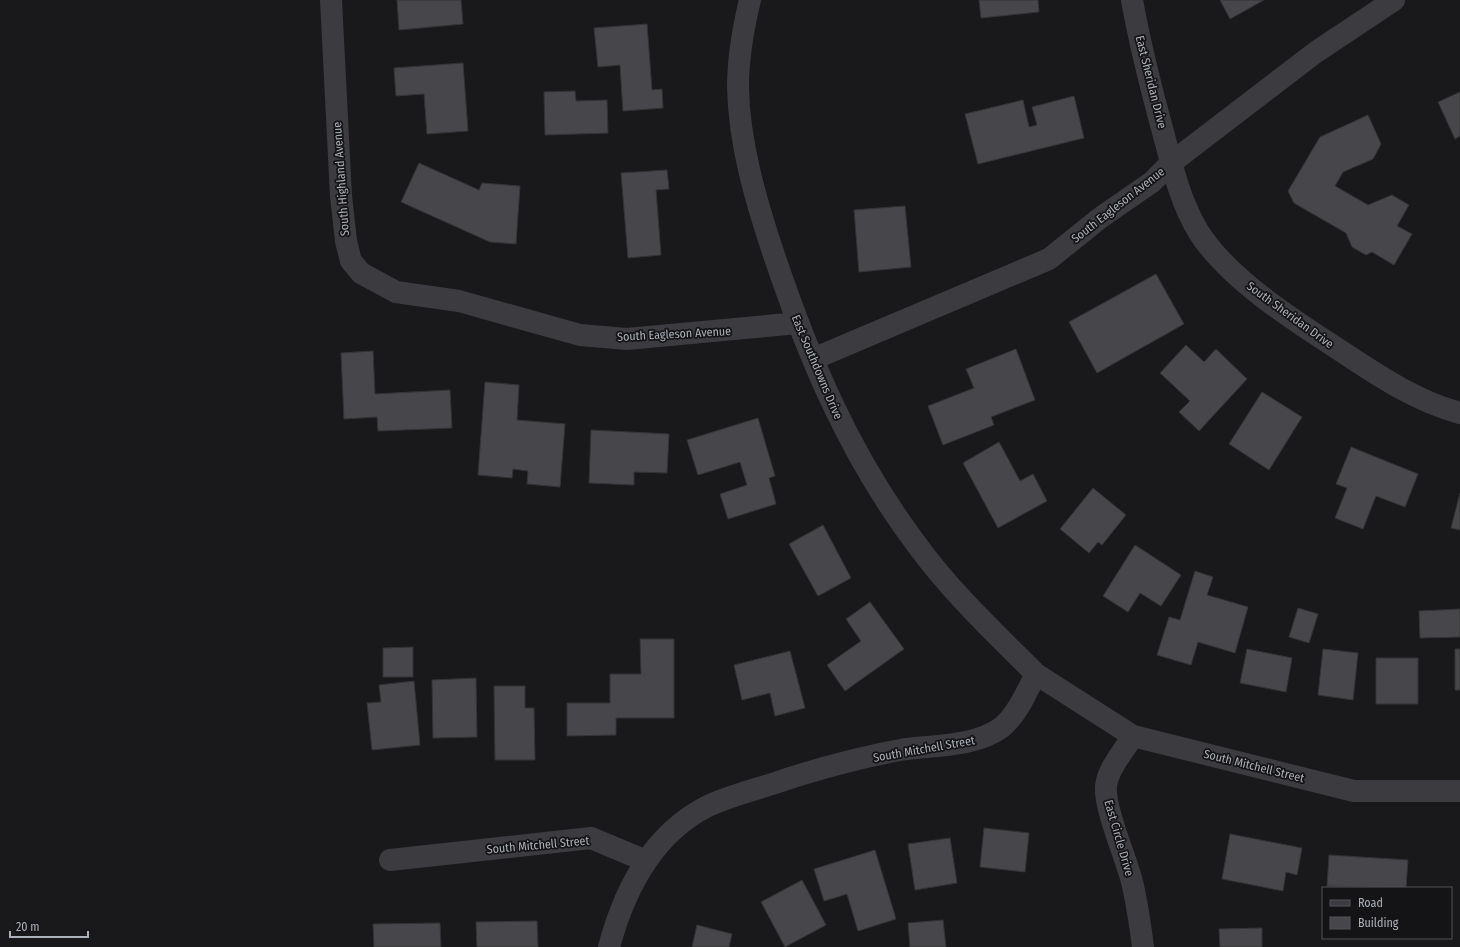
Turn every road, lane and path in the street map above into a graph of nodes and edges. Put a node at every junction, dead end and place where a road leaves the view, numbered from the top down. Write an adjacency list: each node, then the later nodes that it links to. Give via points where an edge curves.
1 (331, 0): 6 (street, South Highland Avenue, via 341,196 350,261 361,273 396,292)
2 (750, 0): 7 (street, East Southdowns Drive, via 739,57 738,88 742,129 760,210)
3 (1132, 0): 5 (street, East Sheridan Drive, via 1143,58)
4 (1394, 0): 5 (street, South Eagleson Avenue, via 1316,52)
5 (1171, 163): 8 (street, South Eagleson Avenue, via 1152,182 1100,218 1049,259); 9 (street, South Sheridan Drive, via 1184,204 1199,232 1224,263 1244,282 1308,330 1378,375 1429,403)
6 (459, 301): 7 (street, South Eagleson Avenue, via 580,335 627,339)
7 (798, 323): 8 (street, East Southdowns Drive)
8 (813, 359): 10 (street, East Southdowns Drive, via 849,440 916,545 967,606)
9 (1460, 413)
10 (1036, 674): 11 (street, South Mitchell Street); 14 (street, South Mitchell Street, via 1003,727 981,739 892,752 797,775 706,807 682,823)
11 (1133, 736): 12 (street, South Mitchell Street, via 1354,791); 16 (street, East Circle Drive, via 1110,771 1106,787 1107,802 1131,879)
12 (1460, 791)
13 (390, 860): 14 (street, South Mitchell Street, via 591,838)
14 (646, 861): 15 (street, via 620,909)
15 (609, 947)
16 (1143, 947)

